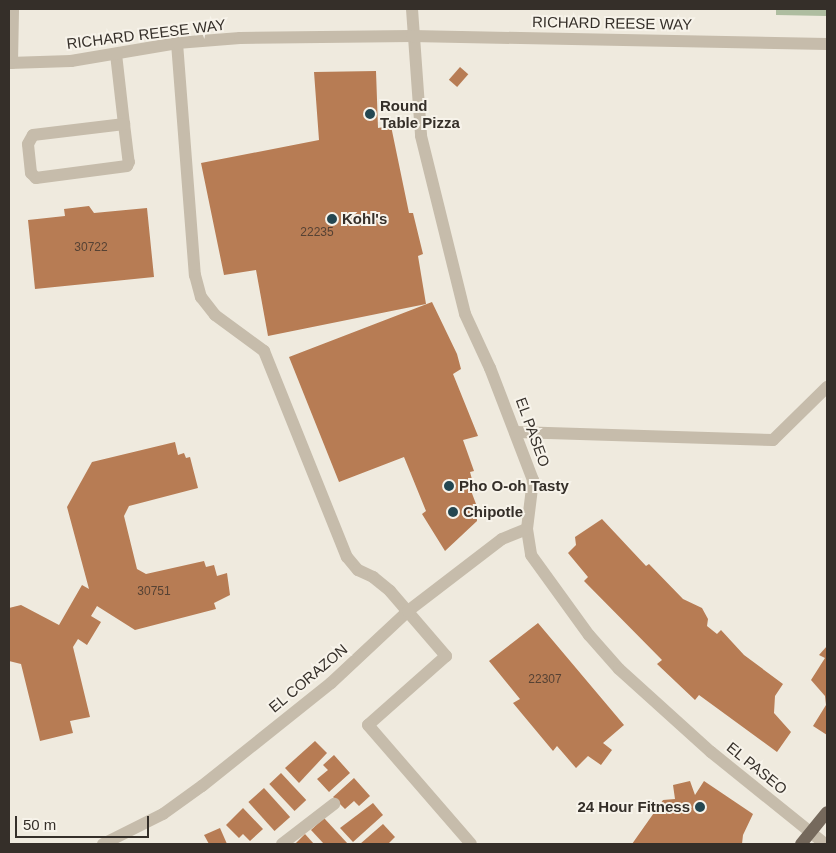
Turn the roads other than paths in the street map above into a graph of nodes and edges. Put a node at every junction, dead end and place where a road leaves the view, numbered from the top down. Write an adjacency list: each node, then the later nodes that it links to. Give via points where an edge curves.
1 (13, 9): 7 (street)
2 (412, 9): 3 (street, EL PASEO)
3 (412, 36): 4 (street, RICHARD REESE WAY, via 240,38); 5 (street, RICHARD REESE WAY); 10 (street, EL PASEO, via 421,136 465,314)
4 (177, 43): 6 (street, RICHARD REESE WAY); 12 (street, via 195,275 201,297 215,315 264,351 347,558 358,570 374,577)
5 (827, 44)
6 (116, 54): 7 (street, RICHARD REESE WAY, via 71,61); 8 (street)
7 (10, 63)
8 (124, 124): 8 (street, via 129,162 125,167 36,178 31,173 28,144 33,135)
9 (827, 387): 10 (street, via 773,440)
10 (516, 432): 11 (street, EL PASEO, via 533,480)
11 (527, 529): 12 (street, EL CORAZON, via 502,539); 15 (street, EL PASEO, via 531,555 589,635 619,669 711,752)
12 (408, 611): 16 (street, EL CORAZON, via 331,682 202,786 163,814); 18 (street, via 446,656 368,725)
13 (334, 804): 17 (street)
14 (827, 812): 15 (main road)
15 (809, 832): 19 (main road); 20 (street, EL PASEO)
16 (103, 844)
17 (282, 844)
18 (470, 844)
19 (801, 844)
20 (825, 844)

